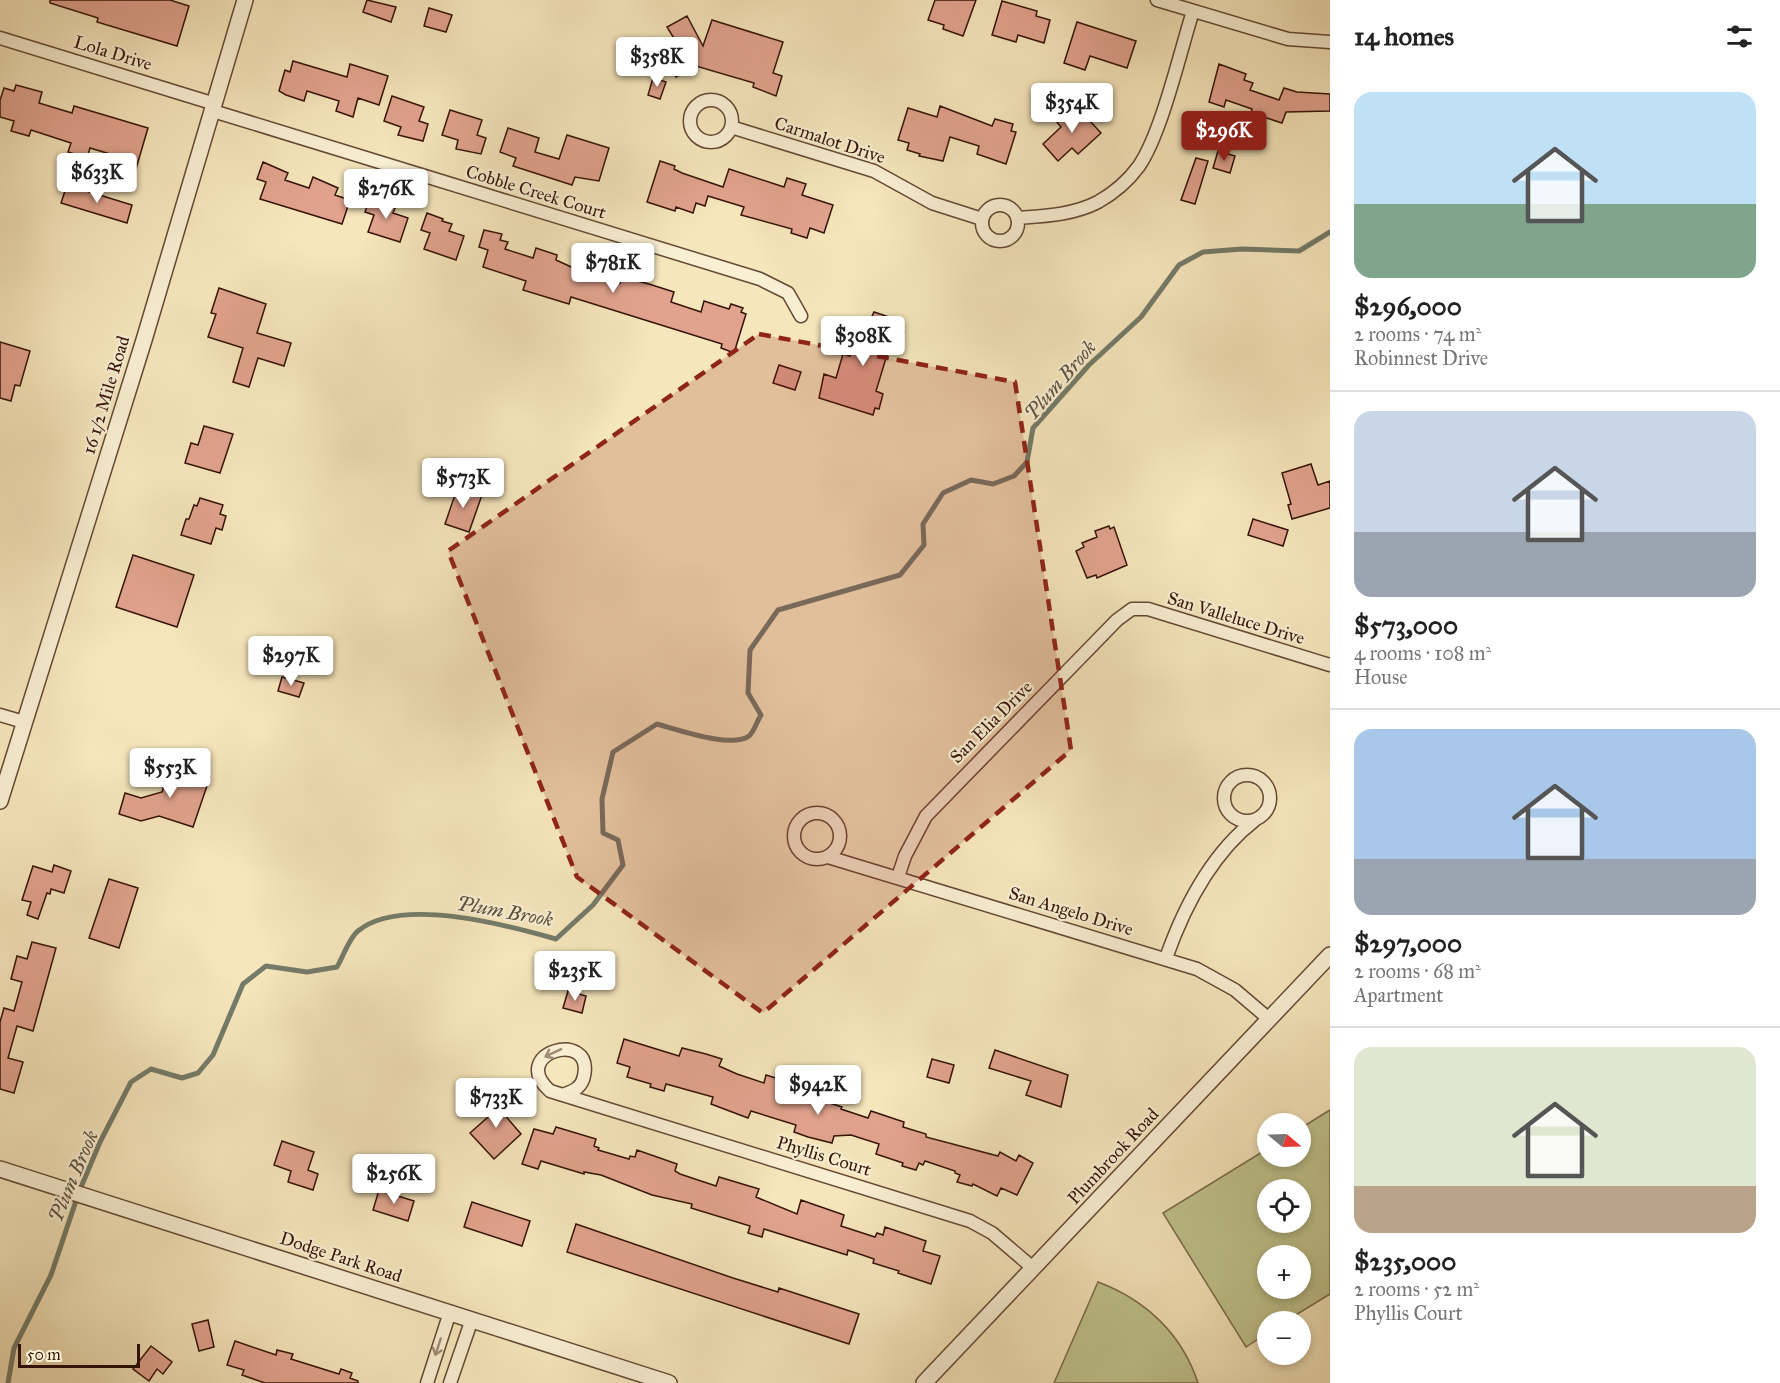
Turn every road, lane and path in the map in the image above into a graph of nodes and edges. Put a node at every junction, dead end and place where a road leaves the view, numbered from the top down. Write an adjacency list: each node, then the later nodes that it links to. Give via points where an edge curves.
1 (245, 0): 6 (street, 16 1/2 Mile Road)
2 (1157, 0): 3 (street)
3 (1193, 11): 5 (street, via 1288,39); 8 (street, via 1155,132 1140,165 1121,187 1097,202 1058,214)
4 (0, 38): 6 (street, Lola Drive)
5 (1330, 42)
6 (214, 107): 10 (street, Cobble Creek Court, via 760,279 788,293); 14 (street, 16 1/2 Mile Road)
7 (731, 127): 9 (street, Carmalot Drive, via 874,171 939,206)
8 (1017, 218): 9 (street, via 1011,209 999,205 988,209); 9 (street, via 1014,235 997,241 983,231)
9 (982, 219)
10 (801, 316)
11 (1131, 609): 12 (street, San Valleluce Drive, via 1148,609); 22 (street, San Elia Drive, via 933,809 913,838)
12 (1330, 665)
13 (0, 715): 14 (street)
14 (24, 722): 15 (street, 16 1/2 Mile Road)
15 (0, 801)
16 (1228, 811): 17 (street, via 1240,820); 17 (street, via 1226,788 1236,777 1251,775 1264,782 1270,795 1267,810); 19 (street)
17 (1255, 819): 19 (street)
18 (840, 838): 20 (street); 20 (street, San Angelo Drive, via 836,823 824,814 809,814 798,824 794,838 800,851 813,859); 21 (street, San Angelo Drive)
19 (1235, 840): 24 (street, via 1189,901)
20 (828, 857): 21 (street, San Angelo Drive)
21 (849, 861): 22 (street, San Angelo Drive)
22 (898, 877): 24 (street, San Angelo Drive)
23 (1330, 955): 25 (street, Plumbrook Road)
24 (1166, 958): 25 (street, San Angelo Drive, via 1235,990)
25 (1269, 1019): 30 (street, Plumbrook Road)
26 (583, 1081): 27 (street); 27 (street, Phyllis Court, one-way to 27, via 584,1066 576,1053 563,1048 548,1052 540,1065 540,1079 550,1091); 28 (street, Phyllis Court)
27 (565, 1094): 28 (street, Phyllis Court)
28 (591, 1103): 30 (street, Phyllis Court, via 970,1221 992,1233)
29 (0, 1169): 31 (street, Dodge Park Road)
30 (1033, 1268): 36 (street, Plumbrook Road)
31 (450, 1312): 32 (street, Dodge Park Road); 33 (street, one-way to 33)
32 (472, 1319): 34 (street); 35 (street, Dodge Park Road)
33 (427, 1383)
34 (450, 1383)
35 (669, 1383)
36 (924, 1383)

